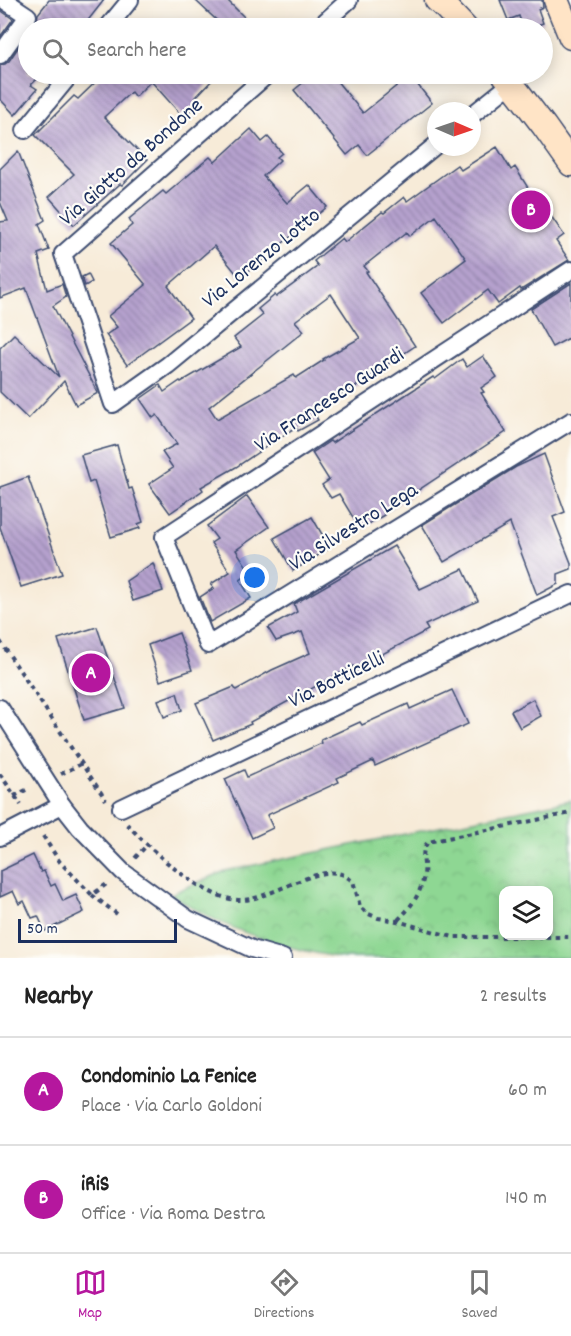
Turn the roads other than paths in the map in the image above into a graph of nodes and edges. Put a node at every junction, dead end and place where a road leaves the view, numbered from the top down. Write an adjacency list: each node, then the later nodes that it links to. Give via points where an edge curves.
1 (4, 0): 6 (street)
2 (130, 0): 7 (street)
3 (349, 0): 8 (street)
4 (437, 0): 9 (street)
5 (556, 0): 11 (street)
6 (27, 18)
7 (115, 18)
8 (329, 18)
9 (455, 18)
10 (18, 30): 12 (street)
11 (571, 38)
12 (0, 55)
13 (63, 84): 18 (street)
14 (257, 84): 22 (street, Via Giotto da Bondone, via 63,254)
15 (502, 84): 17 (street)
16 (512, 84): 20 (street)
17 (481, 106)
18 (25, 130)
19 (427, 152): 22 (street, Via Lorenzo Lotto, via 168,365)
20 (571, 164)
21 (571, 270): 24 (street, Via Francesco Guardi, via 164,537)
22 (113, 404)
23 (571, 421): 24 (street, Via Silvestro Lega, via 208,645)
24 (187, 593)
25 (571, 594): 28 (street, Via Botticelli)
26 (0, 708): 27 (street)
27 (62, 805): 29 (street); 30 (street, via 123,872 189,919 252,949)
28 (117, 809)
29 (0, 837)
30 (283, 958)

